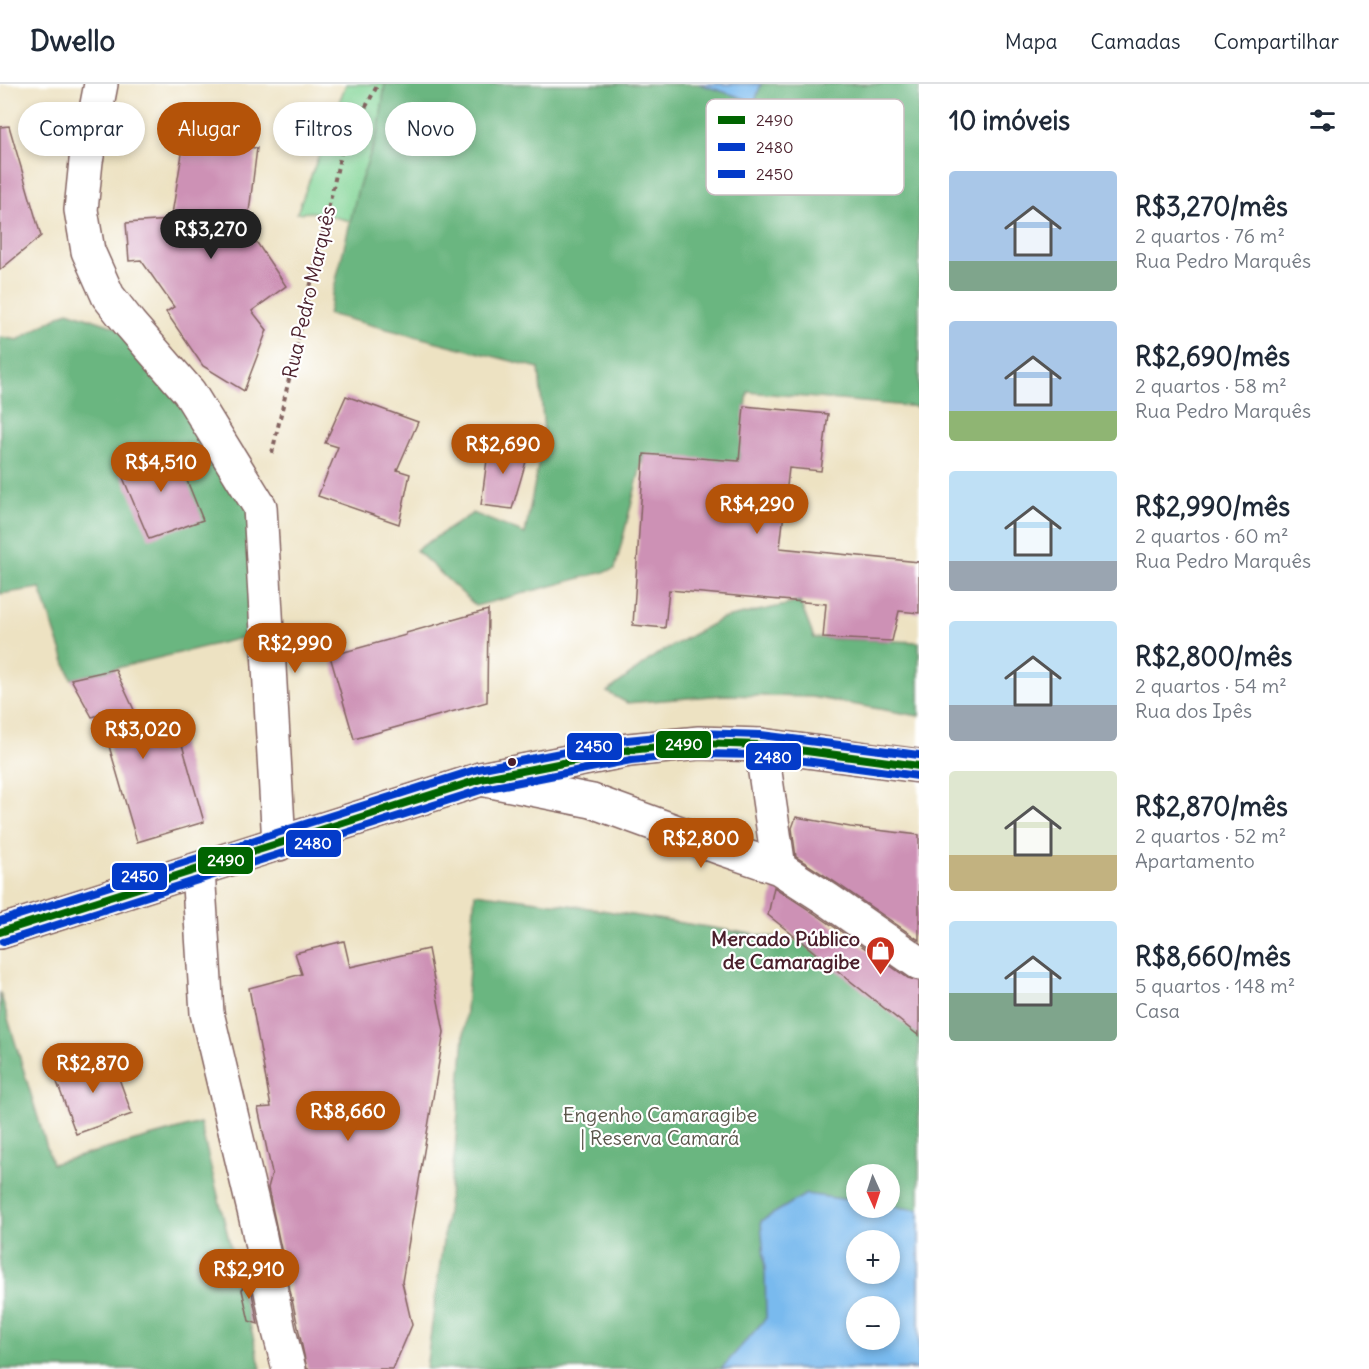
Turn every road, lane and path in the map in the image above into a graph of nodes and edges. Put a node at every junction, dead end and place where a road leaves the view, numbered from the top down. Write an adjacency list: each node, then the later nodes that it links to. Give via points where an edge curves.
1 (101, 84): 3 (street, via 81,210 88,251 108,296 189,392)
2 (377, 84): 3 (path, Rua Pedro Marquês, via 341,153)
3 (260, 507): 7 (street)
4 (761, 746): 5 (street); 6 (street, via 699,743 630,750); 8 (street)
5 (919, 766)
6 (481, 779): 7 (street); 8 (street, via 592,801)
7 (279, 844): 9 (street)
8 (779, 868): 11 (street)
9 (198, 870): 10 (street); 12 (street, via 207,1014)
10 (0, 932)
11 (919, 963)
12 (289, 1369)

